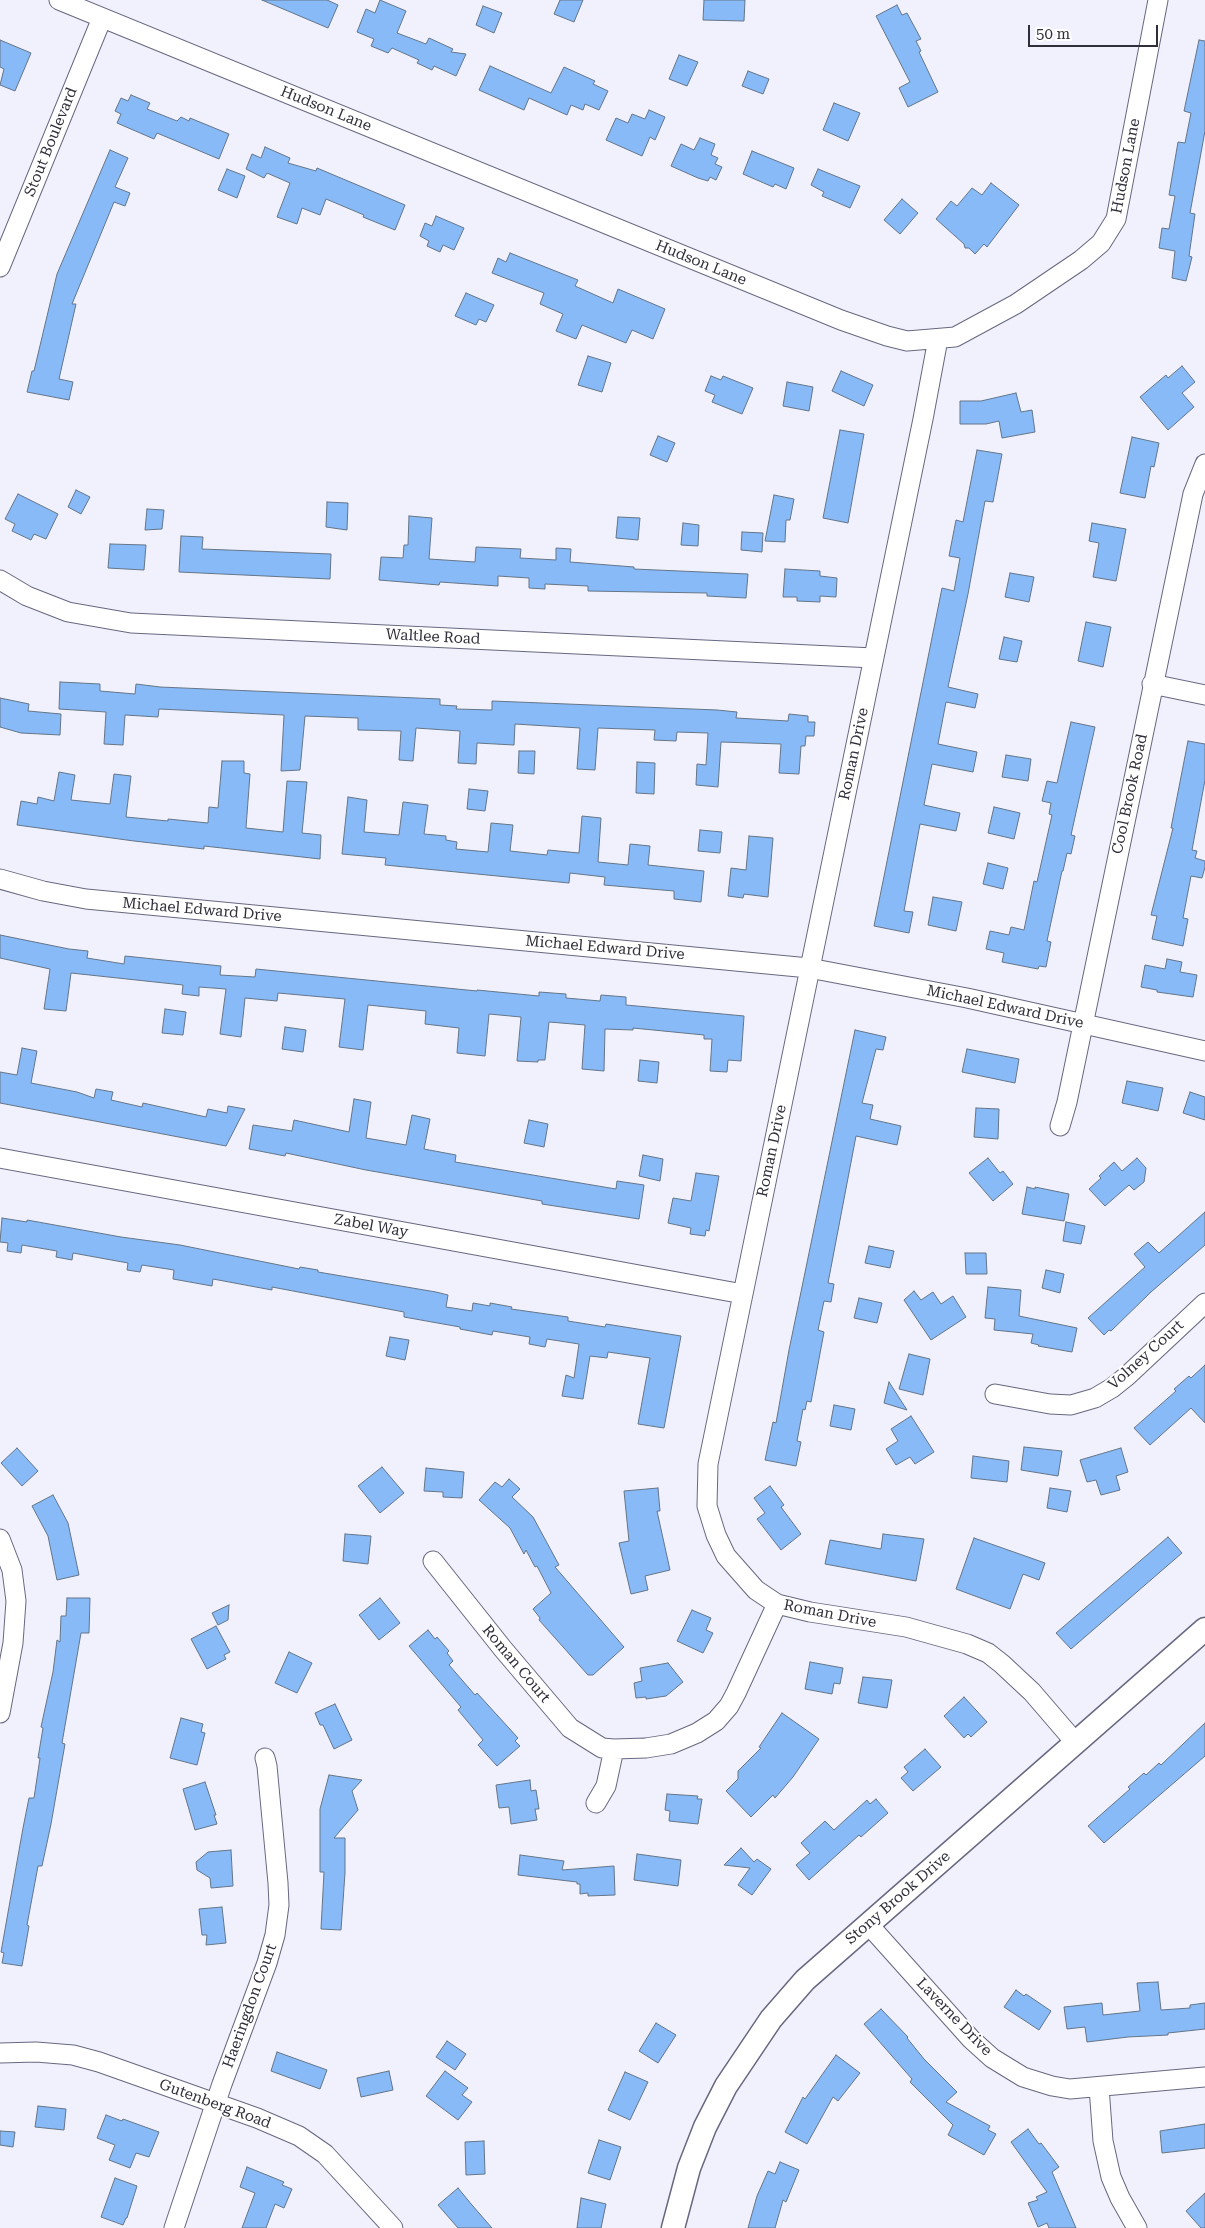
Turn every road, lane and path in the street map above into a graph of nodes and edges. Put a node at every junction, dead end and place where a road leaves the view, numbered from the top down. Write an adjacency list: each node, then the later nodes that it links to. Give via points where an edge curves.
1 (59, 0): 3 (street, Hudson Lane)
2 (1158, 0): 5 (street, Hudson Lane, via 1116,218 1109,231 1101,243 1081,260 1016,304 955,337)
3 (102, 18): 4 (street, Stout Boulevard); 5 (street, Hudson Lane, via 841,320 907,341)
4 (0, 267)
5 (938, 339): 8 (street, Roman Drive)
6 (1205, 464): 9 (street, Cool Brook Road, via 1193,494)
7 (0, 580): 8 (street, Waltlee Road, via 27,596 68,612 131,623)
8 (874, 658): 12 (street, Roman Drive)
9 (1152, 684): 10 (street); 13 (street, Cool Brook Road)
10 (1205, 695)
11 (0, 879): 12 (street, Michael Edward Drive, via 86,899)
12 (809, 968): 13 (street, Michael Edward Drive); 17 (street, Roman Drive)
13 (1082, 1022): 14 (street, Michael Edward Drive); 15 (street, Cool Brook Road)
14 (1205, 1051)
15 (1060, 1126)
16 (0, 1158): 17 (street, Zabel Way)
17 (743, 1294): 22 (street, Roman Drive, via 708,1464 707,1506 726,1556 756,1590)
18 (1205, 1303): 19 (street, Volney Court, via 1127,1376 1095,1398 1071,1405)
19 (995, 1394)
20 (0, 1539): 24 (street, via 12,1570 16,1601 13,1643)
21 (433, 1560): 26 (street, Roman Court, via 570,1728 602,1748)
22 (777, 1604): 25 (street, Roman Drive, via 906,1627 988,1653 1032,1692); 26 (street, Roman Court, via 736,1693 716,1720 698,1733 671,1744)
23 (1205, 1629): 25 (street, Stony Brook Drive)
24 (0, 1713)
25 (1075, 1742): 29 (street, Stony Brook Drive)
26 (614, 1749): 28 (street, via 606,1786)
27 (265, 1758): 33 (street, Haeringdon Court, via 278,1883 275,1935)
28 (596, 1803)
29 (868, 1924): 32 (street, Laverne Drive, via 971,2039 992,2058 1023,2077 1052,2086 1070,2089); 36 (street, Stony Brook Drive, via 805,1980 770,2019 747,2052 705,2128 689,2168)
30 (0, 2053): 33 (street, Gutenberg Road, via 73,2055)
31 (1205, 2077): 32 (street, Laverne Drive)
32 (1099, 2087): 37 (street, via 1102,2141 1111,2176)
33 (217, 2104): 34 (street, Haeringdon Court); 35 (street, Gutenberg Road, via 313,2144)
34 (174, 2228)
35 (394, 2228)
36 (673, 2228)
37 (1137, 2228)

